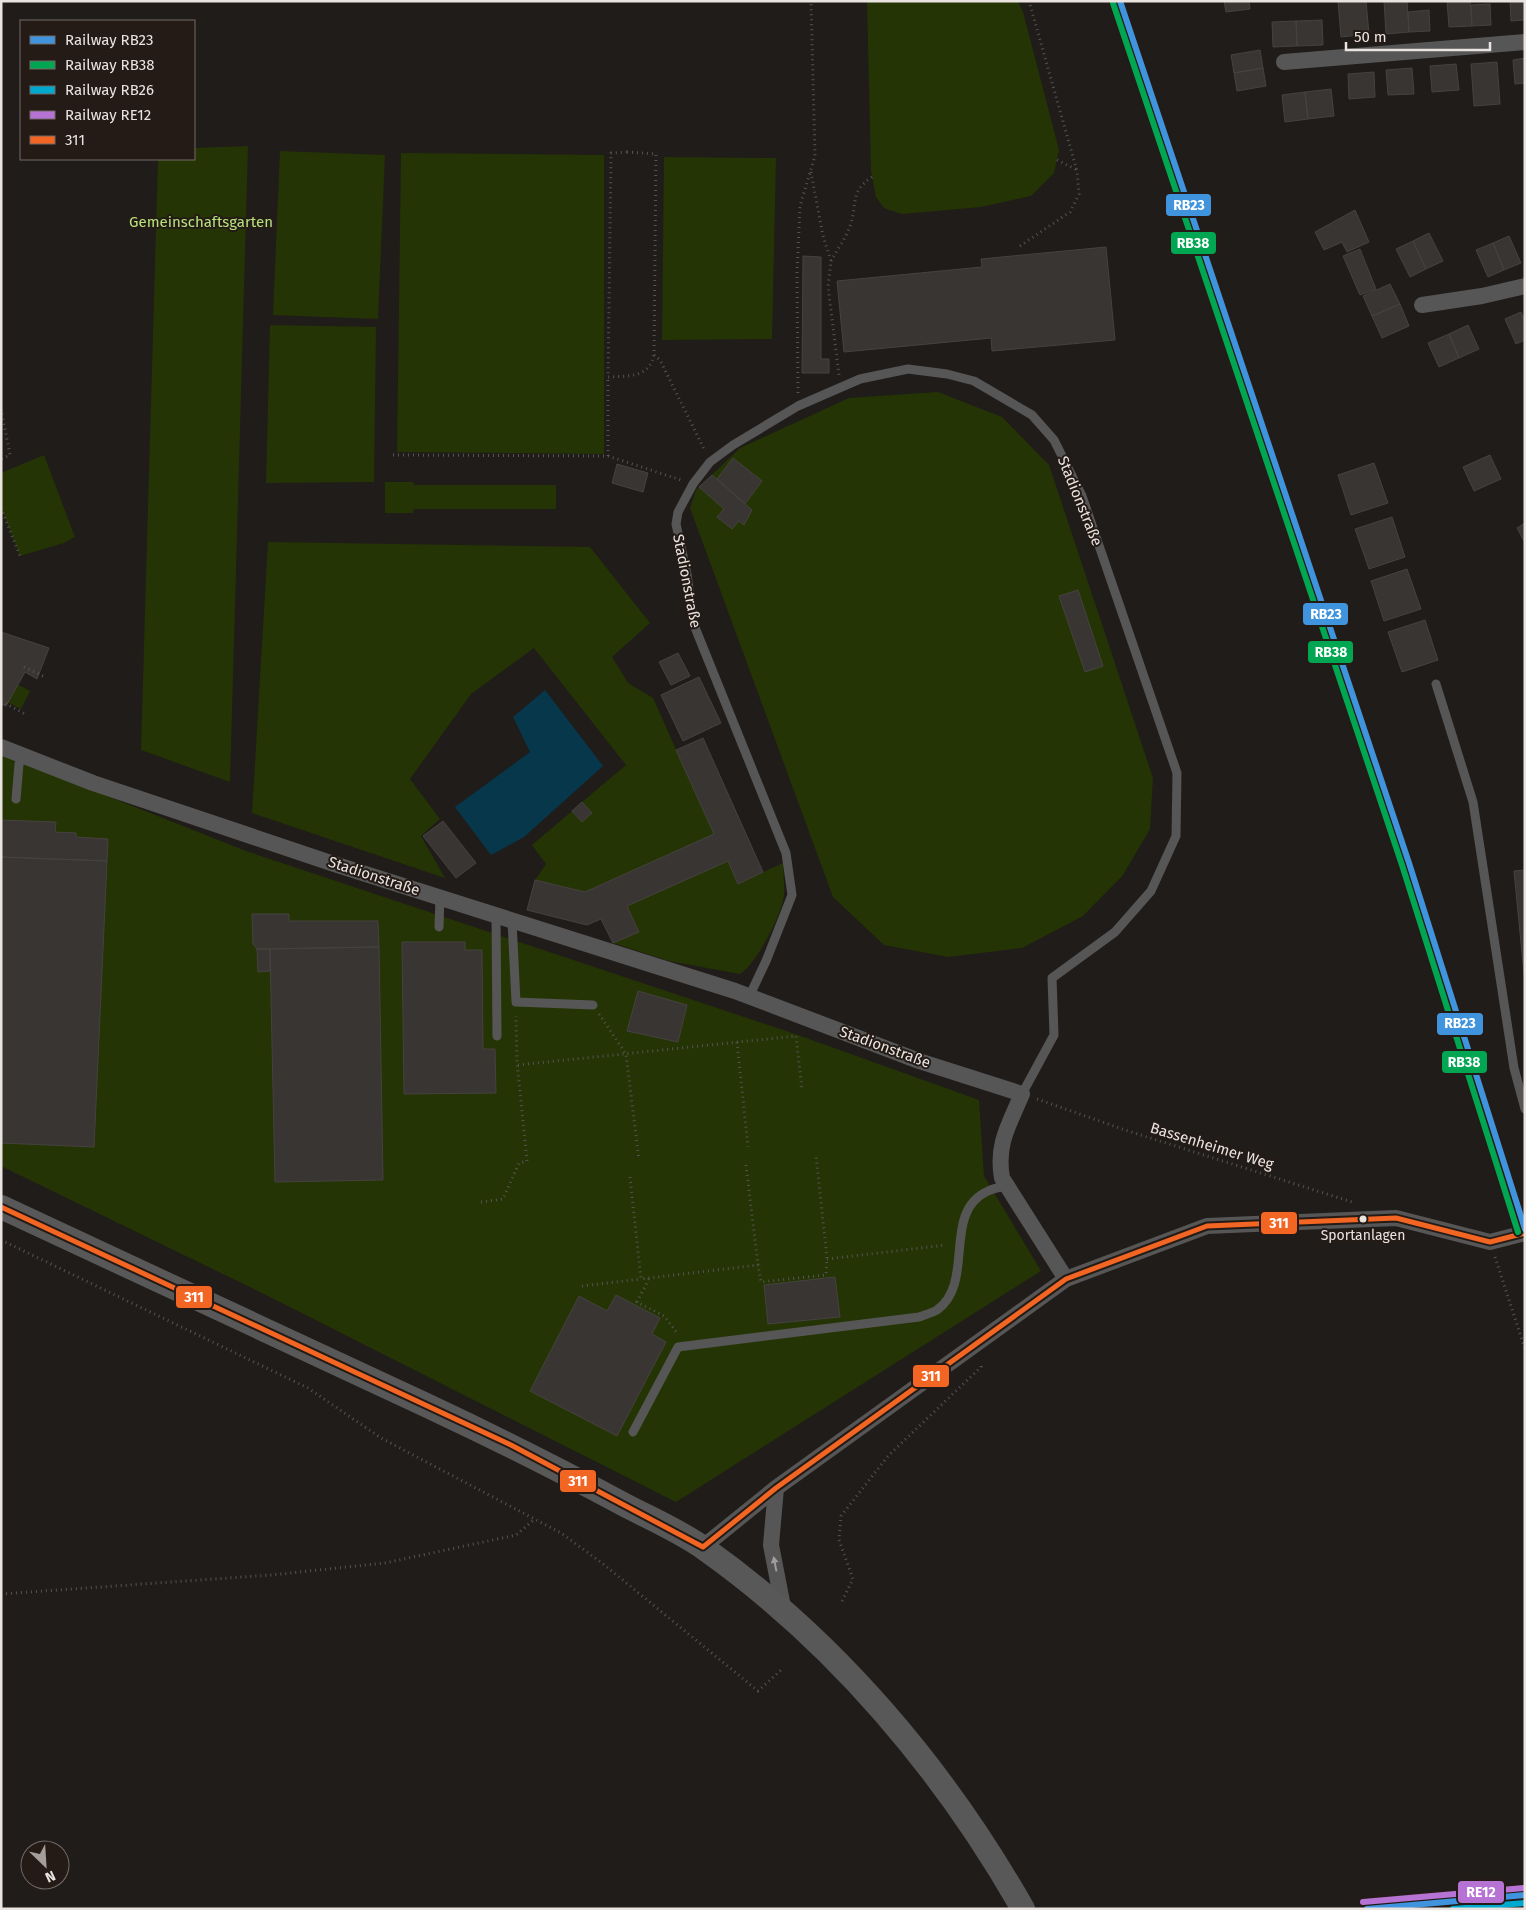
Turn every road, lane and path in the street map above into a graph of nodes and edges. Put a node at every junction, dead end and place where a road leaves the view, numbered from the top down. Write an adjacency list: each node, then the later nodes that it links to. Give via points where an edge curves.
1 (811, 1): 7 (path, via 815,156)
2 (1029, 1): 6 (path)
3 (1525, 42): 4 (street)
4 (1284, 62)
5 (1057, 160): 6 (path)
6 (1078, 170): 9 (path, via 1079,194 1070,212)
7 (810, 172): 10 (path); 16 (path, via 800,206)
8 (872, 177): 10 (path, via 860,185 853,202 851,225)
9 (1020, 246)
10 (831, 261): 15 (path, via 828,287)
11 (1525, 286): 12 (street)
12 (1422, 305)
13 (654, 354): 14 (path, via 647,370 636,375); 14 (path, via 656,154 610,153); 21 (path, via 660,360)
14 (608, 377): 19 (path)
15 (840, 388): 16 (lane, Stadionstraße); 45 (lane, Stadionstraße, via 860,379 908,370 947,374 974,381 1003,396 1032,415 1054,440 1082,496 1176,773 1176,836 1151,891 1115,932 1052,978 1054,1035)
16 (798, 406): 21 (lane, Stadionstraße)
17 (1, 409): 20 (path, via 10,455)
18 (393, 455): 19 (path)
19 (608, 456): 22 (path)
20 (1, 459)
21 (710, 462): 22 (lane, Stadionstraße)
22 (693, 484): 37 (lane, Stadionstraße, via 678,512 676,524 694,625 786,852 792,895)
23 (1, 508): 24 (path)
24 (20, 556)
25 (24, 666): 26 (path)
26 (45, 678)
27 (1436, 684): 46 (lane, via 1473,802 1513,1058)
28 (1, 701): 29 (path)
29 (25, 714)
30 (1, 747): 31 (street, Stadionstraße)
31 (23, 756): 32 (lane, via 19,764); 33 (street, Stadionstraße, via 93,783)
32 (16, 799)
33 (440, 898): 34 (street, Stadionstraße); 36 (lane)
34 (496, 916): 35 (street, Stadionstraße); 40 (lane)
35 (512, 921): 37 (street, Stadionstraße); 38 (lane)
36 (439, 927)
37 (749, 997): 45 (street, Stadionstraße, via 919,1061)
38 (516, 1002): 39 (lane); 43 (path)
39 (593, 1005): 42 (path)
40 (497, 1036)
41 (736, 1042): 42 (path); 44 (path, via 796,1036); 47 (path)
42 (626, 1054): 43 (path); 49 (path)
43 (518, 1065): 53 (path, via 527,1161 519,1163 503,1199)
44 (802, 1090)
45 (1022, 1094): 52 (street, Stadionstraße, via 1001,1142 1000,1165); 54 (path, Bassenheimer Weg)
46 (1525, 1109)
47 (748, 1147)
48 (816, 1155): 60 (path)
49 (639, 1160)
50 (746, 1165): 61 (path)
51 (630, 1176): 63 (path)
52 (1007, 1186): 59 (lane, via 989,1190 968,1208); 64 (street, Stadionstraße)
53 (481, 1202)
54 (1357, 1204)
55 (1, 1207): 72 (street, via 511,1444)
56 (1525, 1233): 58 (street)
57 (1, 1240): 71 (path, via 308,1388 381,1438)
58 (1490, 1242): 64 (street, via 1396,1218 1207,1226); 68 (path)
59 (960, 1244): 60 (path); 67 (lane, via 954,1283 947,1298 937,1310 919,1317)
60 (827, 1259): 61 (path, via 826,1275 761,1282)
61 (758, 1265): 62 (path)
62 (649, 1278): 63 (path); 67 (path, via 637,1302 664,1316)
63 (641, 1279): 65 (path)
64 (1066, 1279): 66 (street)
65 (582, 1286)
66 (980, 1341): 70 (street); 74 (path, via 982,1366 888,1456 840,1516 839,1540 853,1579)
67 (687, 1346): 69 (lane, via 678,1347)
68 (1525, 1349)
69 (632, 1432)
70 (776, 1488): 72 (street); 75 (street, one-way to 70, via 771,1545)
71 (535, 1519): 73 (path, via 516,1535 385,1563 271,1575); 76 (path, via 561,1533 602,1563 758,1691)
72 (702, 1547): 75 (street)
73 (1, 1594)
74 (842, 1601)
75 (784, 1612): 77 (street, via 817,1641 933,1770 971,1823)
76 (781, 1670)
77 (1023, 1909)

